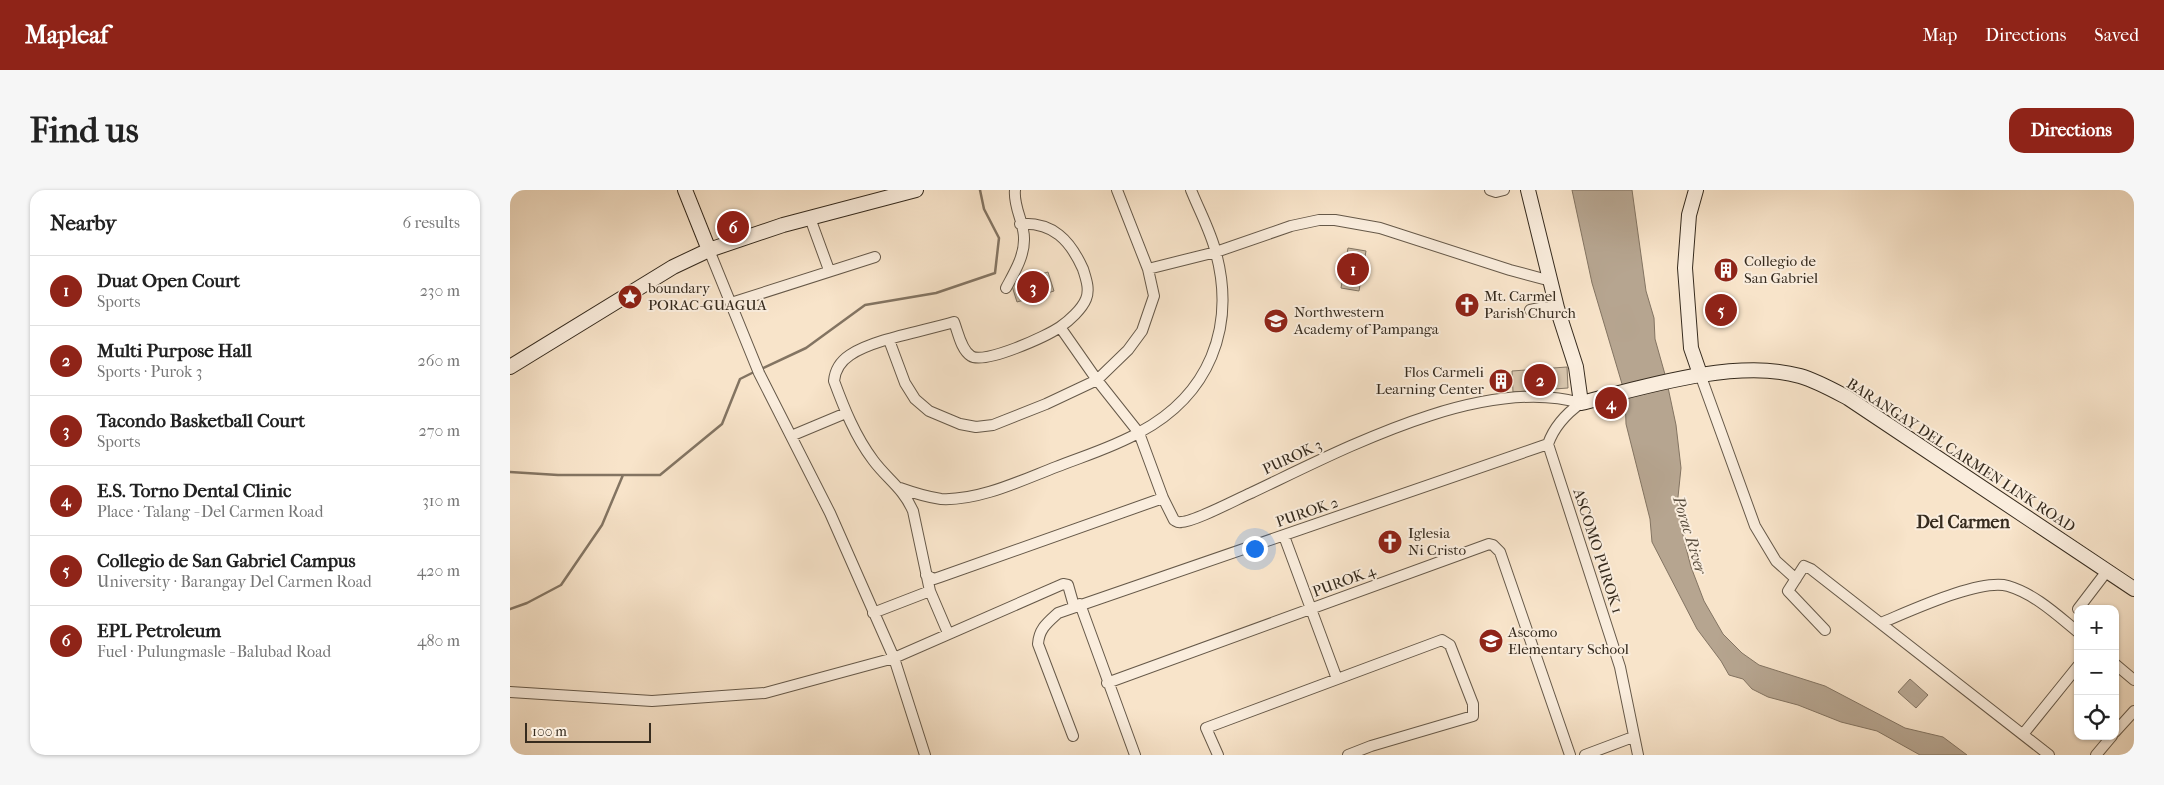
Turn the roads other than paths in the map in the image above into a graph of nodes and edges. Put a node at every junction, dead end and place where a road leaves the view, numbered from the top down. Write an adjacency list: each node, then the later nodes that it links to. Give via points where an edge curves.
1 (685, 190): 12 (street)
2 (916, 190): 10 (street)
3 (1015, 190): 11 (street)
4 (1117, 190): 15 (street)
5 (1190, 190): 13 (street)
6 (1490, 190): 7 (street)
7 (1504, 190)
8 (1528, 190): 17 (street)
9 (1696, 190): 25 (street, via 1689,215 1685,268 1691,348)
10 (810, 218): 12 (street); 16 (street)
11 (1020, 224): 18 (street, via 1023,248 1019,264); 22 (street, via 1044,226 1070,244 1085,274 1086,300)
12 (708, 250): 19 (street); 24 (street, via 673,267)
13 (1216, 252): 15 (street); 17 (street, via 1290,226 1336,220 1380,228); 29 (street, via 1223,305 1213,356 1187,398)
14 (875, 257): 16 (street)
15 (1148, 269): 26 (street, via 1154,296 1142,330 1128,350)
16 (829, 270): 19 (street)
17 (1551, 282): 20 (street)
18 (1006, 288)
19 (731, 303): 30 (street, via 758,370)
20 (1557, 308): 21 (street); 27 (street, via 1576,367)
21 (1530, 310)
22 (1060, 327): 23 (street, via 981,359 972,357 965,350 954,322); 26 (street, PUROK 3)
23 (889, 340): 26 (street, via 905,383 915,399 929,411 960,424 976,427 993,425); 28 (street, via 849,356 834,373)
24 (510, 367)
25 (1700, 374): 27 (street, BARANGAY DEL CARMEN LINK ROAD); 35 (street, BARANGAY DEL CARMEN LINK ROAD, via 1768,370 1799,376 1825,386 1848,398); 37 (street, via 1755,526 1776,561)
26 (1098, 380): 29 (street, PUROK 3)
27 (1581, 403): 31 (street, via 1557,426); 33 (street, PUROK 3, via 1564,398 1525,396 1460,407 1412,421 1181,522 1174,520)
28 (846, 413): 30 (street); 32 (street, via 873,460)
29 (1139, 433): 32 (street, via 993,490 952,499 921,495); 33 (street, PUROK 3)
30 (791, 436): 43 (street, via 834,522)
31 (1548, 444): 34 (street, PUROK 2); 61 (street, ASCOMO PUROK 1, via 1620,667)
32 (900, 488): 36 (street, via 913,511)
33 (1163, 498): 36 (street, via 934,579)
34 (1284, 536): 40 (street, PUROK 2); 42 (street)
35 (2107, 571): 38 (street, BARANGAY DEL CARMEN LINK ROAD); 41 (street)
36 (926, 575): 39 (street)
37 (1796, 579): 45 (street, via 1804,566 1811,569); 48 (street, via 1788,592)
38 (2134, 589)
39 (930, 591): 43 (street); 49 (street)
40 (1077, 605): 49 (street, via 1065,583); 55 (street); 60 (street, PUROK 2, via 1058,613 1038,634 1038,644)
41 (2081, 605)
42 (1310, 609): 53 (street); 55 (street, PUROK 4); 68 (street, PUROK 4, via 1489,544 1496,546)
43 (873, 613): 50 (street)
44 (2074, 614): 46 (street)
45 (1881, 623): 46 (street, via 1982,586 2006,585 2044,605); 59 (street)
46 (2067, 624): 47 (street)
47 (2074, 629)
48 (1825, 630)
49 (948, 633): 50 (street)
50 (894, 658): 56 (street, via 797,686 738,696 652,701); 64 (street)
51 (2119, 667): 54 (street)
52 (2074, 671): 59 (street)
53 (1337, 679): 63 (street, via 1442,640 1450,644 1473,704 1473,716); 66 (street, via 1206,728)
54 (2134, 680)
55 (1108, 683): 65 (street)
56 (510, 692)
57 (2134, 710): 58 (street)
58 (2119, 727)
59 (2024, 734): 71 (street)
60 (1073, 736)
61 (1633, 737): 69 (street); 70 (street, ASCOMO PUROK 1)
62 (2109, 740): 72 (street)
63 (1367, 752): 67 (street)
64 (925, 755)
65 (1136, 755)
66 (1218, 755)
67 (1348, 755)
68 (1570, 755)
69 (1585, 755)
70 (1638, 755)
71 (2049, 755)
72 (2096, 755)

